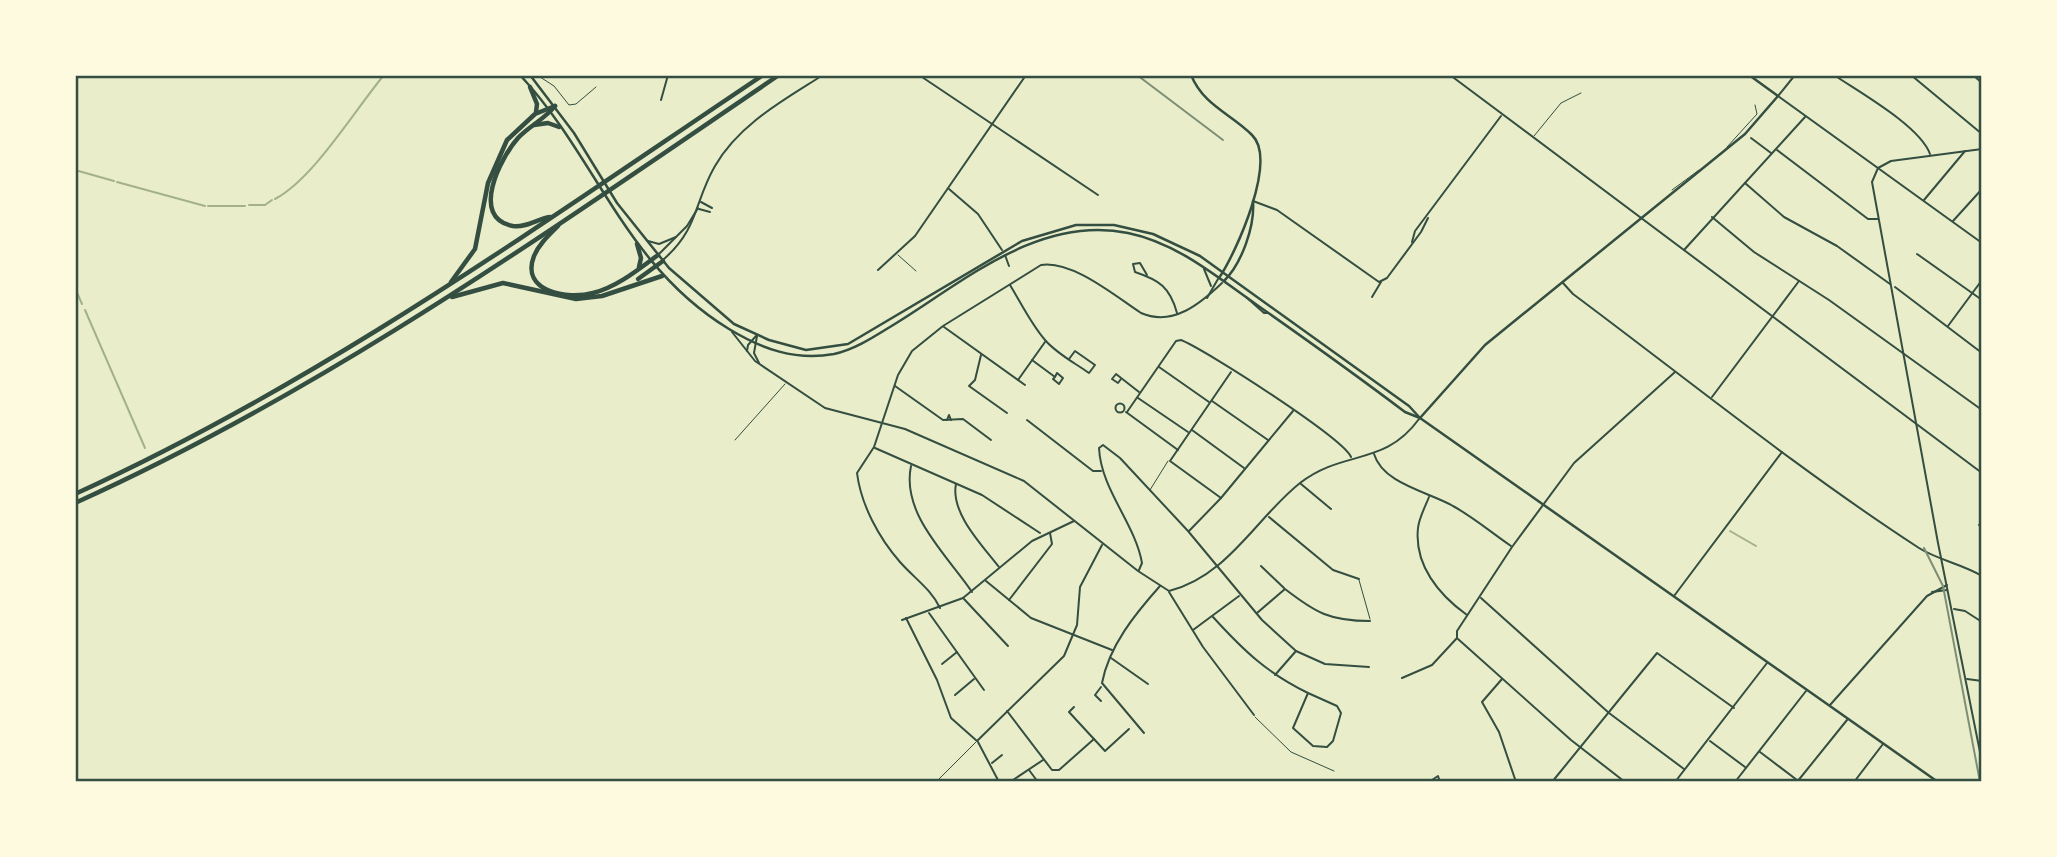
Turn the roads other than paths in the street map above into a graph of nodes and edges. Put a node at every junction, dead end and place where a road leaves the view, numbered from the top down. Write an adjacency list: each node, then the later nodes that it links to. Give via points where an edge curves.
1 (520, 75): 18 (main road)
2 (530, 75): 24 (main road)
3 (537, 75): 19 (lane, via 554,86 569,105)
4 (668, 75): 22 (street)
5 (763, 75): 53 (highway)
6 (779, 75): 57 (highway)
7 (823, 75): 49 (street, via 744,130 715,167)
8 (919, 75): 30 (street)
9 (1026, 75): 30 (street)
10 (1191, 75): 47 (main road, via 1206,101 1259,144 1261,159)
11 (1450, 75): 27 (street)
12 (1749, 75): 21 (main road)
13 (1795, 75): 21 (street)
14 (1834, 75): 39 (street, via 1910,130)
15 (1911, 75): 32 (street)
16 (1973, 75): 17 (street)
17 (1982, 83)
18 (530, 87): 25 (main road); 26 (highway, via 537,104)
19 (596, 87)
20 (1581, 93): 33 (lane, via 1561,103)
21 (1778, 96): 28 (street); 55 (main road, via 1728,151)
22 (661, 100)
23 (1755, 105): 45 (lane, via 1757,114 1730,144)
24 (555, 106): 25 (highway); 60 (main road)
25 (548, 110): 26 (highway); 29 (highway); 31 (main road)
26 (535, 114): 87 (highway, via 513,132 500,154 486,192 478,241)
27 (1501, 115): 33 (street); 83 (street)
28 (1805, 116): 36 (street); 41 (street)
29 (533, 125): 31 (highway); 53 (highway, via 507,153 494,180 491,202 496,216 512,226)
30 (992, 125): 43 (street); 46 (street)
31 (559, 127): 62 (main road)
32 (1982, 134)
33 (1533, 138): 55 (street)
34 (1751, 138): 38 (street)
35 (1981, 149): 37 (street); 40 (street)
36 (1776, 150): 38 (street); 56 (street, via 1868,219)
37 (1965, 150): 39 (street); 48 (street)
38 (1772, 154): 42 (street)
39 (1931, 155): 41 (street, via 1891,161)
40 (1982, 156)
41 (1878, 168): 48 (street); 56 (street, via 1872,183)
42 (1745, 183): 54 (street); 88 (street, via 1784,217 1837,246)
43 (948, 188): 64 (street, via 915,236); 69 (street, via 978,214)
44 (1982, 189): 58 (street)
45 (1672, 190)
46 (1098, 195)
47 (1253, 201): 75 (main road); 78 (main road, via 1250,228); 83 (street, via 1277,210)
48 (1923, 201): 58 (street)
49 (700, 202): 50 (street); 51 (street)
50 (698, 208): 52 (street); 59 (street); 68 (street, via 690,229)
51 (712, 208)
52 (710, 212)
53 (554, 216): 87 (highway)
54 (1712, 217): 63 (street); 80 (street, via 1754,252)
55 (1641, 219): 63 (street); 84 (main road)
56 (1879, 219): 88 (street)
57 (564, 220): 72 (highway, via 533,258 534,276 541,287 559,294 592,294); 93 (highway)
58 (1952, 222): 61 (street)
59 (677, 237): 60 (street, via 659,244); 66 (street)
60 (644, 238): 66 (main road)
61 (1982, 243)
62 (637, 244): 67 (main road); 72 (highway)
63 (1683, 251): 100 (street)
64 (896, 254): 73 (street); 74 (lane)
65 (1917, 254): 90 (street)
66 (659, 255): 67 (highway); 68 (main road)
67 (650, 261): 70 (main road); 72 (highway)
68 (663, 261): 70 (highway); 104 (main road, via 734,324)
69 (1009, 265)
70 (654, 266): 77 (main road); 85 (highway)
71 (1203, 268): 79 (main road); 89 (street); 107 (main road, via 1170,247 1138,235 1070,232 1006,255 844,351 797,356)
72 (638, 269)
73 (878, 270)
74 (916, 271)
75 (1223, 271): 78 (main road); 79 (main road); 104 (main road, via 1153,234 1115,225 1076,225 1013,245 848,344 799,349)
76 (1147, 275): 99 (street, via 1167,287)
77 (662, 276): 85 (highway); 103 (main road)
78 (1229, 276): 82 (main road); 94 (main road)
79 (1219, 278): 82 (main road); 89 (street)
80 (1799, 280): 100 (street); 111 (street)
81 (1982, 280): 90 (street)
82 (1224, 281): 91 (main road); 95 (street)
83 (1382, 281): 92 (street)
84 (1563, 283): 117 (street); 133 (main road, via 1478,352)
85 (632, 284): 93 (highway, via 602,296 576,299 503,283)
86 (1009, 284): 99 (street, via 1034,267 1055,263 1148,316); 101 (street); 106 (street)
87 (449, 286): 154 (highway, via 318,369)
88 (1892, 286): 102 (street); 111 (street)
89 (1212, 287): 95 (street)
90 (1972, 293): 96 (street); 102 (street)
91 (1245, 296): 97 (main road); 98 (street)
92 (1372, 297)
93 (447, 298): 157 (highway, via 299,390)
94 (1261, 299): 97 (main road); 124 (main road)
95 (1206, 300): 99 (street)
96 (1982, 300)
97 (1257, 304): 98 (main road)
98 (1269, 313): 125 (main road)
99 (1178, 314)
100 (1772, 317): 128 (street); 136 (street)
101 (943, 326): 110 (street); 122 (street, via 912,351)
102 (1948, 327): 109 (street)
103 (731, 330): 105 (main road); 108 (street)
104 (757, 335): 105 (street); 107 (street)
105 (750, 341): 107 (main road); 108 (street)
106 (1046, 341): 112 (street); 113 (street)
107 (757, 344): 114 (street, via 754,353)
108 (747, 353): 114 (street)
109 (1982, 353)
110 (982, 354): 120 (street); 132 (street, via 973,388)
111 (1905, 354): 131 (street); 136 (street)
112 (1069, 359): 112 (street, via 1089,373 1095,365 1075,351)
113 (1032, 360): 118 (street); 120 (street)
114 (759, 363): 121 (street)
115 (1158, 367): 116 (street, via 1179,340); 126 (street); 129 (street)
116 (1231, 371): 129 (street); 130 (street)
117 (1676, 372): 128 (street); 158 (street, via 1594,442)
118 (1055, 377)
119 (1121, 379): 126 (street)
120 (1018, 380): 123 (street)
121 (785, 384): 135 (street, via 825,408); 138 (lane)
122 (894, 385): 135 (street); 139 (street, via 948,421 963,419)
123 (1025, 385)
124 (1380, 385): 125 (main road); 133 (main road)
125 (1376, 390): 133 (main road)
126 (1140, 393): 127 (street)
127 (1138, 397): 137 (street); 142 (street, via 1127,412)
128 (1711, 398): 143 (street)
129 (1211, 401): 137 (street); 140 (street)
130 (1294, 410): 140 (street); 145 (street, via 1345,447)
131 (1982, 410)
132 (1007, 413)
133 (1420, 418): 144 (street, via 1399,443); 158 (main road)
134 (1027, 420): 149 (street, via 1093,471)
135 (885, 422): 141 (street); 161 (street, via 1024,481)
136 (1917, 426): 150 (street); 169 (street)
137 (1190, 431): 142 (street); 148 (street)
138 (735, 440)
139 (991, 440)
140 (1269, 441): 148 (street)
141 (874, 447): 147 (street); 190 (street, via 857,473 864,504 892,552)
142 (1178, 450): 146 (street)
143 (1782, 451): 169 (street, via 1910,542); 187 (street)
144 (1374, 454): 145 (street); 155 (street, via 1381,468)
145 (1352, 458): 152 (street, via 1324,468)
146 (1170, 461): 153 (lane); 156 (street)
147 (911, 465): 151 (street); 183 (street, via 908,486 919,517)
148 (1245, 469): 156 (street)
149 (1102, 471): 153 (street, via 1100,446 1105,446); 173 (street, via 1141,558)
150 (1982, 473)
151 (956, 484): 166 (street); 172 (street, via 963,515)
152 (1300, 484): 159 (street); 160 (street)
153 (1150, 491): 164 (street)
154 (75, 494)
155 (1429, 496): 168 (street, via 1454,507); 194 (street, via 1418,526 1423,562 1446,600)
156 (1221, 498): 164 (street)
157 (75, 503)
158 (1542, 506): 168 (street); 187 (main road)
159 (1331, 509)
160 (1268, 516): 170 (street); 176 (street, via 1333,570)
161 (1075, 519): 165 (street); 167 (street)
162 (1982, 521): 163 (street)
163 (1979, 525)
164 (1188, 531): 170 (street)
165 (1050, 532): 166 (street); 189 (street, via 1052,544)
166 (1042, 534): 172 (street)
167 (1103, 544): 173 (street); 202 (street, via 1080,587)
168 (1512, 547): 186 (street)
169 (1941, 556): 175 (street); 178 (street)
170 (1216, 565): 182 (street); 185 (street)
171 (1261, 566): 180 (street)
172 (999, 567): 177 (street)
173 (1138, 571): 179 (street)
174 (1358, 571): 176 (lane)
175 (1982, 576)
176 (1359, 579): 198 (lane)
177 (985, 580): 183 (street); 189 (street)
178 (1948, 584): 181 (street); 184 (street)
179 (1160, 586): 182 (street); 205 (street)
180 (1284, 589): 193 (street); 198 (street, via 1320,614)
181 (1949, 590): 184 (street); 191 (street)
182 (1169, 591): 201 (street)
183 (972, 592): 188 (street)
184 (1931, 592): 227 (street)
185 (1241, 595): 193 (street); 195 (street)
186 (1480, 597): 194 (street); 231 (street)
187 (1673, 597): 209 (main road)
188 (964, 598): 190 (street); 204 (street)
189 (1008, 600): 202 (street, via 1031,618)
190 (940, 608): 192 (street)
191 (1953, 610): 199 (street, via 1965,611); 218 (street)
192 (929, 612): 196 (street); 207 (street)
193 (1256, 614): 206 (street)
194 (1468, 615): 203 (street)
195 (1213, 617): 201 (street); 214 (street)
196 (906, 618): 197 (street); 240 (street, via 948,713)
197 (902, 620)
198 (1370, 621): 200 (lane)
199 (1982, 622)
200 (1374, 626)
201 (1192, 631): 232 (street)
202 (1074, 637): 205 (street); 230 (street, via 1064,656)
203 (1457, 638): 216 (street, via 1432,665); 217 (street)
204 (1008, 646)
205 (1113, 650): 208 (street)
206 (1296, 651): 211 (street, via 1325,664); 214 (street)
207 (957, 652): 210 (street); 215 (street)
208 (1111, 657): 220 (street); 221 (street)
209 (1767, 663): 223 (main road); 229 (street)
210 (942, 664)
211 (1363, 667): 212 (street); 213 (street)
212 (1369, 667)
213 (1362, 672)
214 (1274, 676): 224 (street)
215 (974, 678): 222 (street); 225 (street)
216 (1402, 678)
217 (1503, 678): 242 (street); 260 (street, via 1482,702 1499,732)
218 (1966, 680): 219 (street); 236 (street)
219 (1982, 681)
220 (1148, 684)
221 (1102, 686): 226 (street, via 1095,695); 235 (street)
222 (985, 690)
223 (1807, 690): 227 (main road); 243 (street)
224 (1308, 693): 224 (street, via 1293,728 1312,746 1327,747 1341,713 1337,706)
225 (955, 695)
226 (1101, 701)
227 (1830, 706): 233 (main road)
228 (1074, 708): 238 (street, via 1069,712)
229 (1734, 708): 231 (street, via 1657,653); 239 (street)
230 (1007, 711): 240 (street); 245 (street)
231 (1609, 713): 242 (street); 250 (street)
232 (1254, 715): 251 (lane, via 1291,752)
233 (1847, 719): 241 (main road); 253 (street)
234 (1129, 729): 238 (street, via 1105,751)
235 (1144, 733)
236 (1977, 735): 237 (street); 246 (street)
237 (1982, 735)
238 (1094, 739): 245 (street, via 1056,771)
239 (1709, 740): 248 (street); 250 (street)
240 (976, 741): 247 (street); 254 (lane)
241 (1883, 744): 265 (street); 266 (main road)
242 (1581, 748): 261 (street); 262 (street)
243 (1759, 751): 248 (street); 253 (street)
244 (1002, 755): 247 (street)
245 (1043, 760): 249 (street)
246 (1982, 762)
247 (991, 764): 255 (street)
248 (1746, 768): 264 (street)
249 (1028, 769): 252 (street); 257 (street)
250 (1684, 769): 263 (street)
251 (1334, 771)
252 (1016, 780): 256 (street)
253 (1798, 781)
254 (936, 782)
255 (999, 782)
256 (1010, 782)
257 (1038, 782)
258 (1429, 782): 259 (street, via 1438,776)
259 (1440, 782)
260 (1516, 782)
261 (1552, 782)
262 (1625, 782)
263 (1675, 782)
264 (1735, 782)
265 (1854, 782)
266 (1938, 782)

